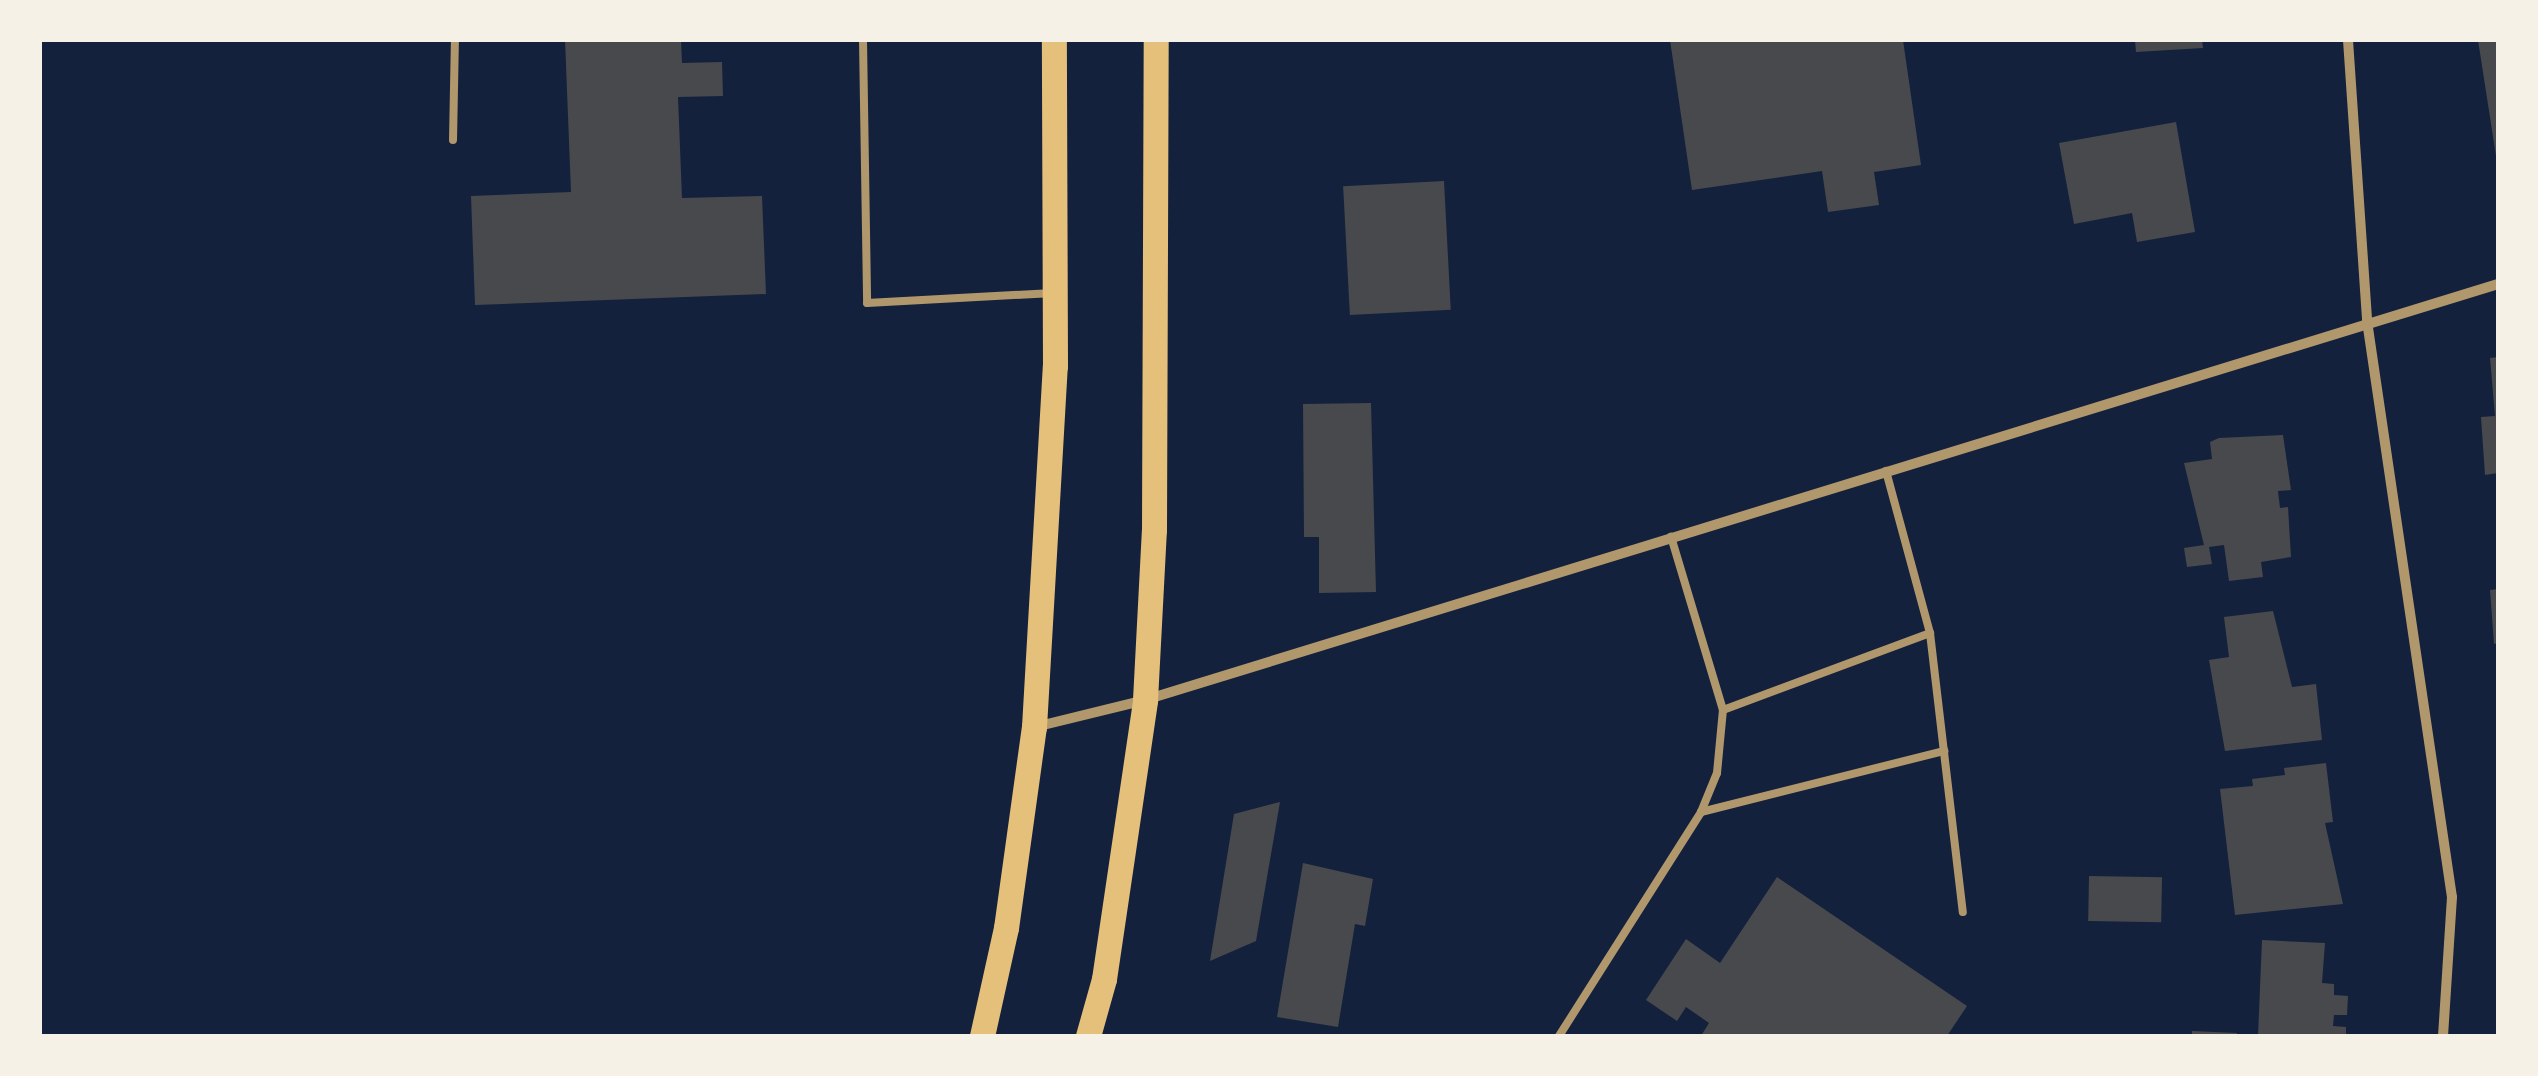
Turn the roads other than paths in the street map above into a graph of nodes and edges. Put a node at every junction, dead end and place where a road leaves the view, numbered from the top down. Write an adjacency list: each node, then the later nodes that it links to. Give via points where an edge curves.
1 (455, 40): 6 (lane)
2 (863, 40): 8 (lane, via 867,304)
3 (1054, 40): 8 (main road)
4 (1156, 40): 13 (main road, via 1154,530)
5 (2348, 40): 9 (street)
6 (453, 140)
7 (2498, 284): 9 (street)
8 (1057, 292): 15 (main road)
9 (2367, 321): 10 (street); 22 (street, via 2452,897)
10 (1886, 471): 11 (street); 12 (lane)
11 (1671, 537): 13 (street); 14 (lane)
12 (1930, 633): 14 (lane); 16 (lane)
13 (1145, 700): 15 (street); 20 (main road, via 1104,979)
14 (1723, 710): 17 (lane, via 1717,774)
15 (1034, 727): 19 (main road, via 1006,928)
16 (1944, 751): 17 (lane); 18 (lane)
17 (1701, 812): 21 (lane)
18 (1963, 912)
19 (982, 1036)
20 (1088, 1036)
21 (1559, 1036)
22 (2442, 1036)

